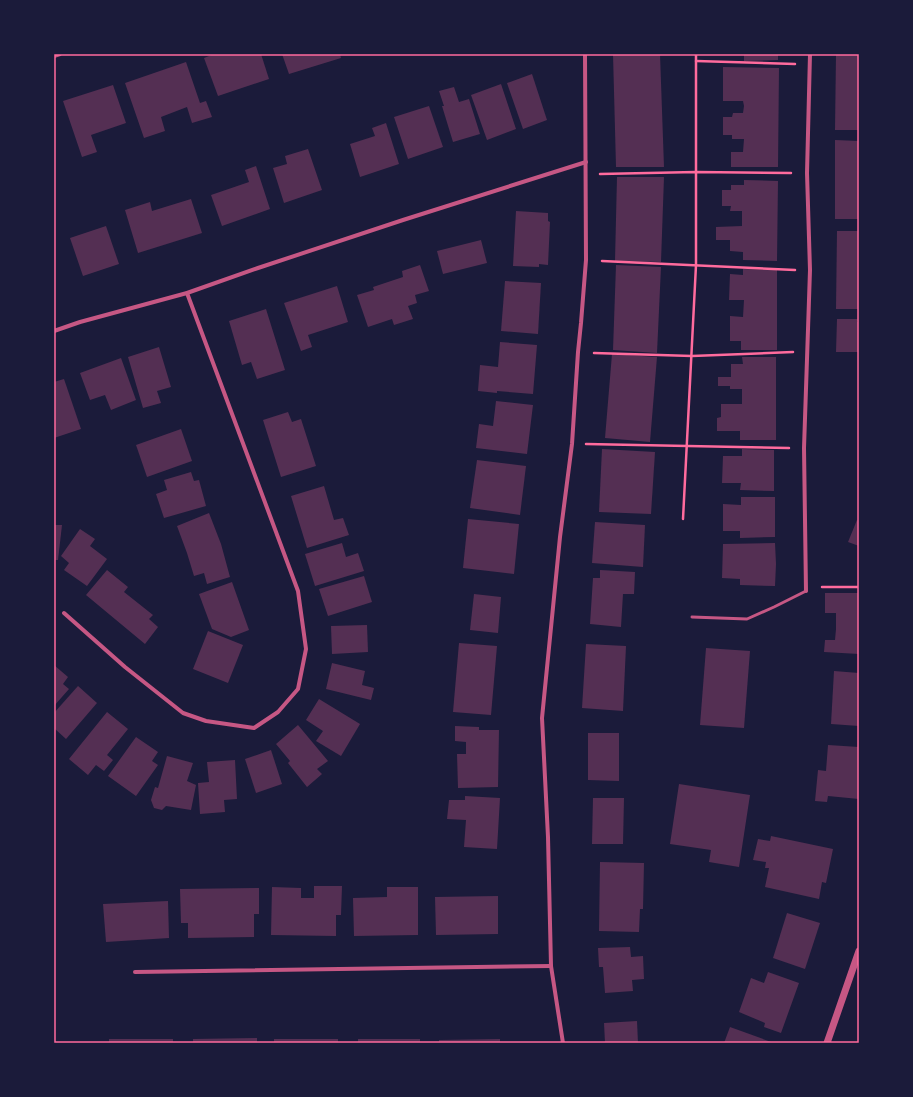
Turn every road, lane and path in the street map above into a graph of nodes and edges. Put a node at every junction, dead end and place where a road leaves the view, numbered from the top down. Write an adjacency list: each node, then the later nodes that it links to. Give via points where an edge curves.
1 (60, 54): 5 (street)
2 (585, 54): 8 (street)
3 (696, 54): 6 (path)
4 (810, 54): 7 (street)
5 (54, 56)
6 (696, 61): 7 (path); 9 (path)
7 (810, 65): 10 (street)
8 (586, 162): 11 (street); 15 (street, via 359,234)
9 (696, 172): 10 (path); 11 (path); 13 (path)
10 (807, 173): 14 (street)
11 (586, 174): 12 (street)
12 (586, 260): 13 (path); 18 (street)
13 (696, 265): 14 (path); 19 (path)
14 (810, 270): 17 (street)
15 (187, 293): 16 (street, via 80,322); 26 (street, via 298,592 306,649 298,689 278,712 254,728 206,721 183,713 125,667)
16 (54, 332)
17 (808, 351): 19 (path); 22 (street)
18 (578, 352): 19 (path); 20 (street)
19 (692, 356): 21 (path)
20 (572, 444): 21 (path); 29 (street, via 542,718 548,837)
21 (687, 446): 22 (path); 23 (path)
22 (804, 448): 25 (street)
23 (684, 519)
24 (859, 587): 25 (path)
25 (806, 589): 27 (lane, via 747,619)
26 (64, 613)
27 (692, 618)
28 (859, 952): 32 (street)
29 (550, 966): 30 (street); 31 (street)
30 (135, 972)
31 (563, 1043)
32 (826, 1043)

